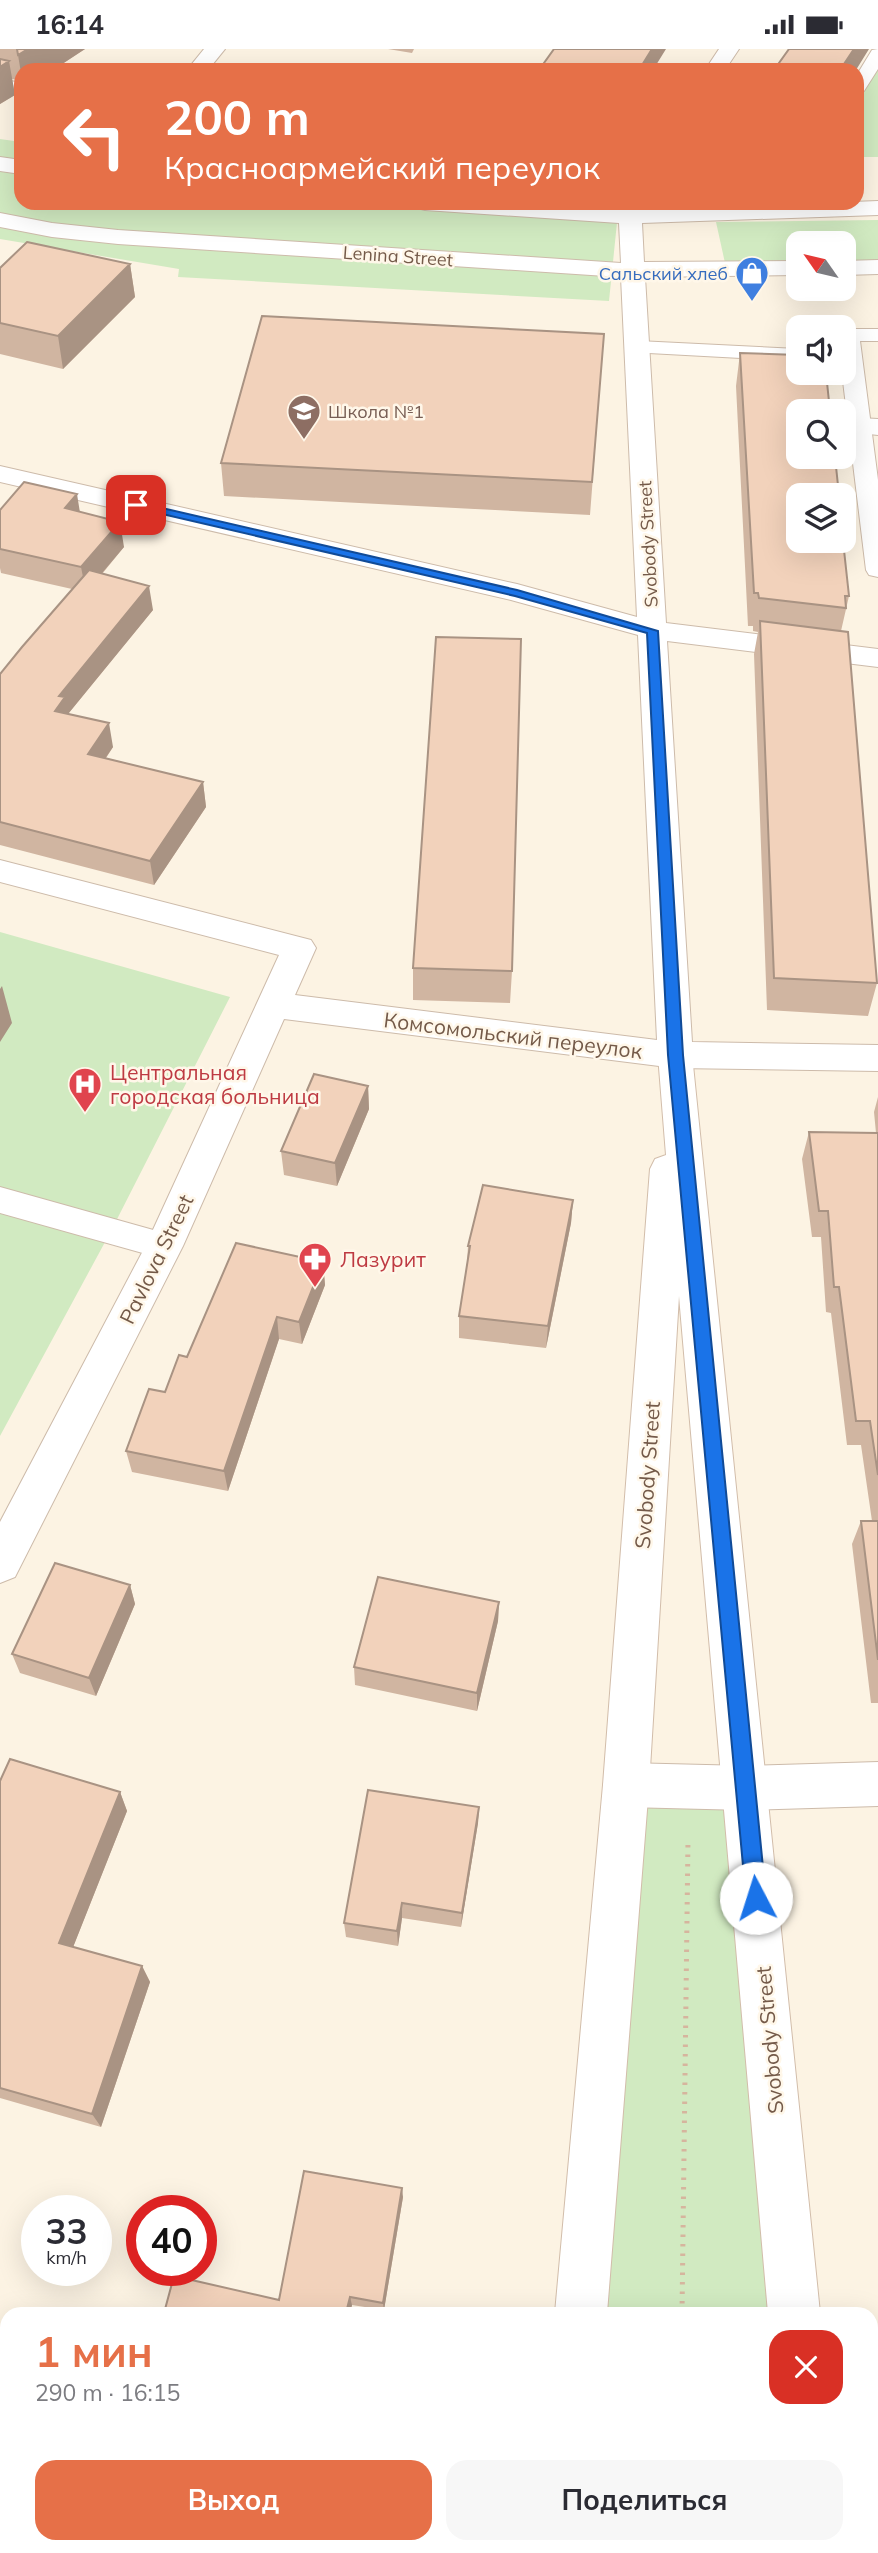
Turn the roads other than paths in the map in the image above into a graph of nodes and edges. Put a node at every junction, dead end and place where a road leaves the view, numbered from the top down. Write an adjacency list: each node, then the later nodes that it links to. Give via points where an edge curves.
1 (215, 49): 3 (street)
2 (878, 54): 4 (lane)
3 (203, 63)
4 (864, 77)
5 (634, 210): 10 (street, Svobody Street)
6 (0, 220): 10 (street, Lenina Street, via 118,237)
7 (878, 267): 9 (street)
8 (786, 268): 10 (street, Lenina Street)
9 (856, 268)
10 (634, 271): 13 (street, Svobody Street)
11 (856, 335): 12 (lane)
12 (878, 335)
13 (638, 347): 14 (lane); 19 (street, Svobody Street)
14 (786, 354)
15 (856, 385): 16 (lane)
16 (869, 427): 18 (lane)
17 (0, 474): 19 (street, via 517,593)
18 (878, 570)
19 (652, 631): 20 (street); 23 (street, Svobody Street)
20 (878, 658)
21 (0, 871): 22 (street, Pavlova Street, via 299,948)
22 (275, 1005): 23 (street, Комсомольский переулок); 26 (street, Pavlova Street)
23 (675, 1055): 24 (street, Комсомольский переулок); 29 (street, Svobody Street); 30 (street, Svobody Street)
24 (878, 1058)
25 (0, 1200): 26 (lane)
26 (164, 1246): 27 (street, Pavlova Street)
27 (0, 1564)
28 (878, 1784): 30 (street)
29 (626, 1785): 30 (street); 31 (street, Svobody Street)
30 (746, 1788): 32 (street, Svobody Street)
31 (582, 2307)
32 (793, 2307)

